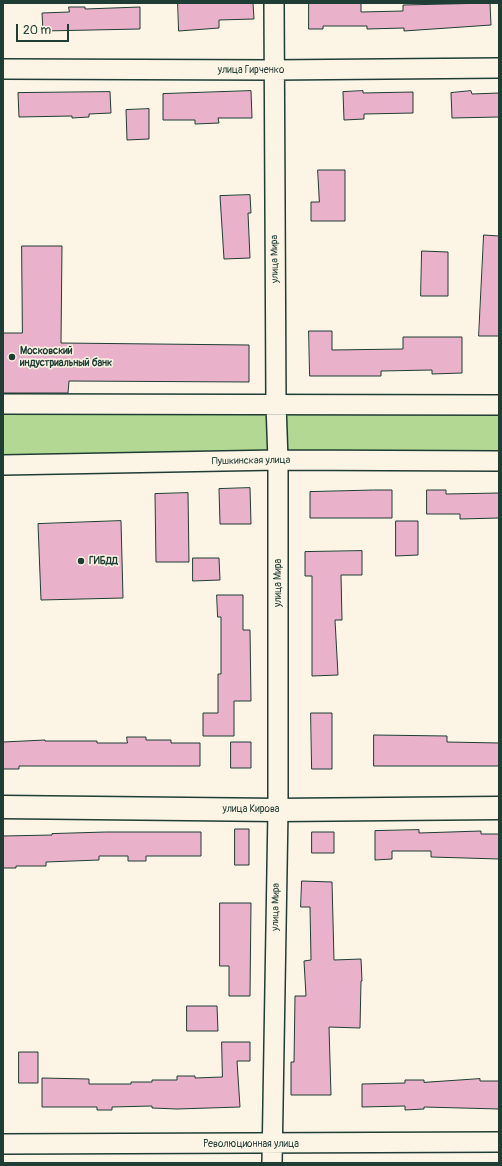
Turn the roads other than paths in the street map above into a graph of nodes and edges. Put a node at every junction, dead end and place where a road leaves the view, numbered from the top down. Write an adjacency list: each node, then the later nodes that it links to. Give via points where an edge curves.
1 (274, 3): 4 (street, улица Мира)
2 (499, 68): 4 (street, улица Гирченко)
3 (3, 69): 4 (street, улица Гирченко)
4 (273, 70): 6 (street, улица Мира)
5 (3, 404): 6 (street)
6 (276, 404): 7 (street); 8 (street, улица Мира)
7 (499, 404)
8 (278, 460): 9 (street, Пушкинская улица); 10 (street, Пушкинская улица); 13 (street, улица Мира)
9 (499, 461)
10 (3, 465)
11 (3, 807): 13 (street, улица Кирова)
12 (499, 808): 13 (street, улица Кирова)
13 (278, 810): 16 (street, улица Мира)
14 (499, 1142): 16 (street, Революционная улица)
15 (3, 1144): 16 (street, Революционная улица)
16 (272, 1144): 17 (street, улица Мира)
17 (272, 1163)

